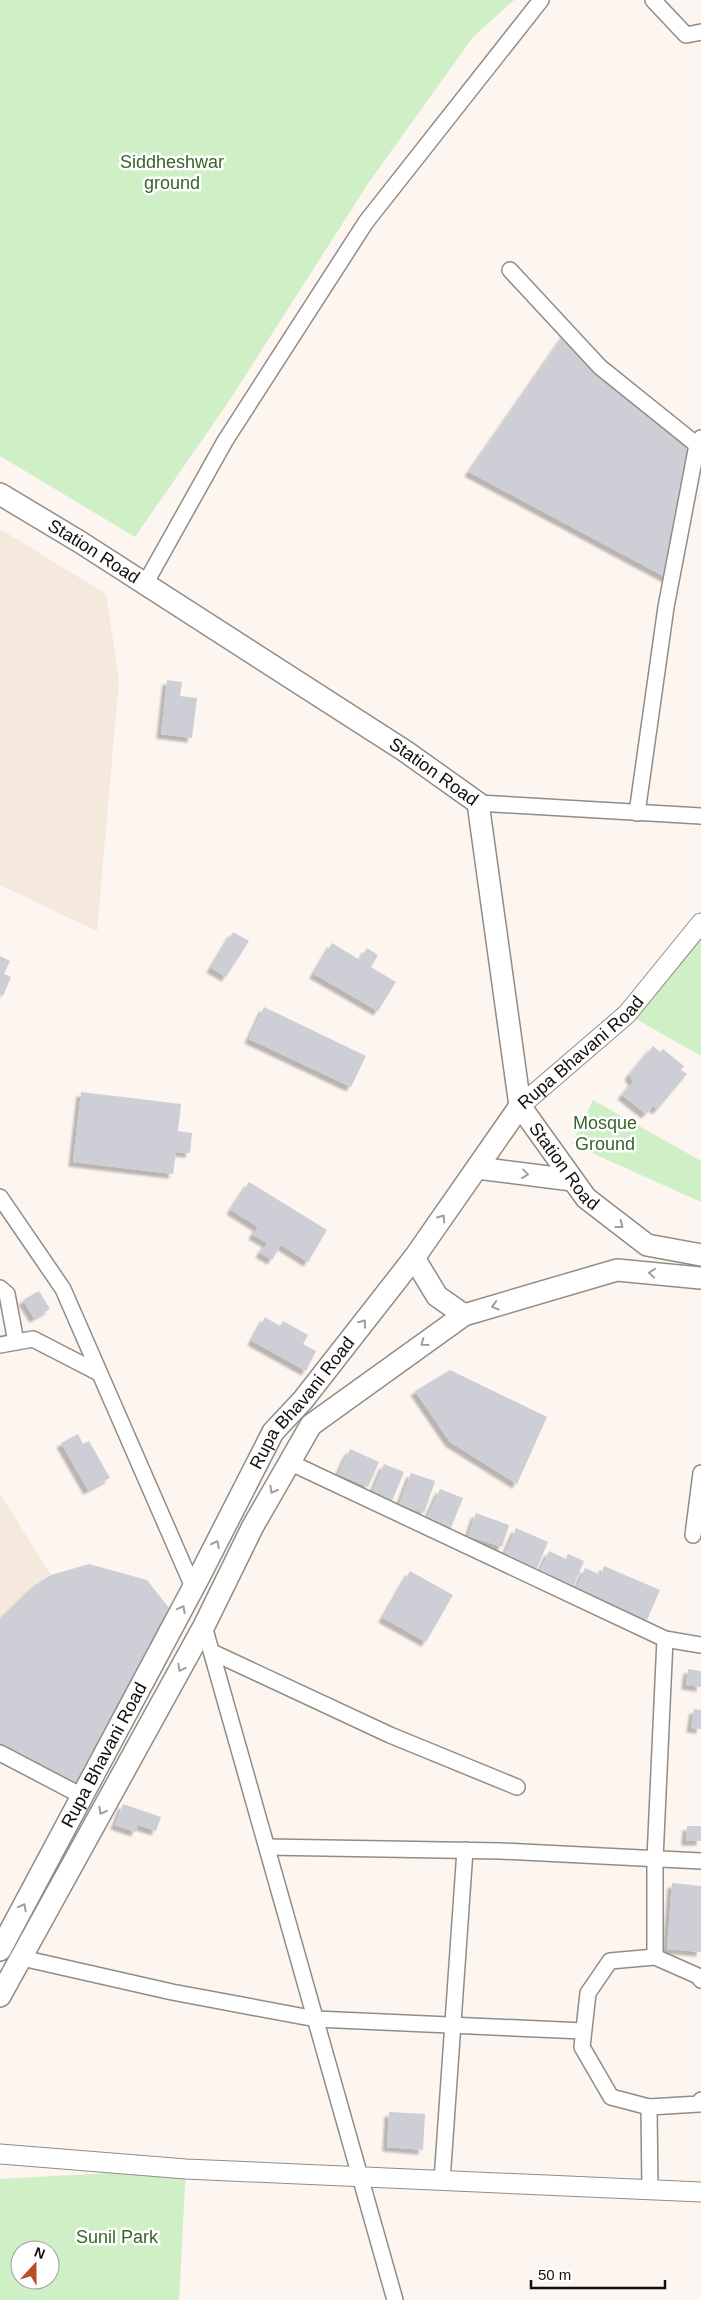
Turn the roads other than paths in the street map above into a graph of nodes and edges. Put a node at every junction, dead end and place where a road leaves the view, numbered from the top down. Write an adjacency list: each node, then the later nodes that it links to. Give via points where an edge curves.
1 (541, 0): 7 (street, via 366,222 225,441)
2 (653, 0): 3 (street, via 686,35)
3 (701, 32)
4 (510, 270): 5 (street, via 600,367)
5 (699, 442): 9 (street, via 666,607)
6 (0, 494): 7 (main road, Station Road)
7 (145, 584): 8 (main road, Station Road, via 405,751)
8 (478, 803): 9 (street); 12 (main road, Station Road)
9 (637, 812): 10 (street)
10 (701, 816)
11 (701, 923): 12 (street, Rupa Bhavani Road, via 627,1014)
12 (520, 1106): 13 (main road, Rupa Bhavani Road); 14 (main road, Station Road)
13 (477, 1168): 14 (main road, one-way to 14); 17 (main road, Rupa Bhavani Road, one-way to 13)
14 (572, 1180): 16 (main road, Station Road, one-way to 16, via 586,1198 647,1245)
15 (0, 1197): 23 (street, via 63,1289)
16 (701, 1255)
17 (414, 1258): 20 (main road, via 437,1296); 27 (main road, Rupa Bhavani Road, one-way to 17, via 273,1432 303,1400)
18 (701, 1278): 20 (main road, one-way to 20, via 617,1270)
19 (0, 1288): 21 (street, via 7,1294)
20 (464, 1314): 24 (main road, one-way to 24, via 310,1425)
21 (16, 1342): 22 (street); 23 (street, via 33,1338)
22 (0, 1345)
23 (99, 1373): 27 (street)
24 (289, 1462): 28 (main road, one-way to 28, via 253,1526); 29 (street)
25 (701, 1473): 26 (street)
26 (692, 1535)
27 (193, 1587): 34 (main road, Rupa Bhavani Road, one-way to 27)
28 (204, 1626): 31 (street); 41 (main road, one-way to 41)
29 (665, 1640): 30 (street); 37 (street)
30 (701, 1645)
31 (212, 1652): 33 (street, via 390,1735); 35 (street)
32 (0, 1753): 34 (street)
33 (517, 1787)
34 (82, 1796): 39 (main road, Rupa Bhavani Road, one-way to 34)
35 (267, 1847): 36 (street); 44 (street)
36 (465, 1850): 37 (street); 45 (street)
37 (655, 1859): 38 (street); 40 (street)
38 (701, 1861)
39 (0, 1950)
40 (655, 1957): 42 (street); 46 (street, via 610,1961 588,1993)
41 (22, 1958): 43 (main road); 44 (street, via 172,1992)
42 (701, 1980)
43 (0, 1996)
44 (316, 2019): 45 (street); 50 (street)
45 (453, 2025): 46 (street); 51 (street)
46 (583, 2030): 48 (street, via 582,2047 611,2097)
47 (701, 2100): 48 (street, via 699,2104)
48 (649, 2107): 52 (street)
49 (0, 2154): 50 (street, via 186,2169)
50 (361, 2178): 51 (street); 54 (street)
51 (442, 2181): 52 (street)
52 (650, 2190): 53 (street)
53 (701, 2192)
54 (395, 2300)

